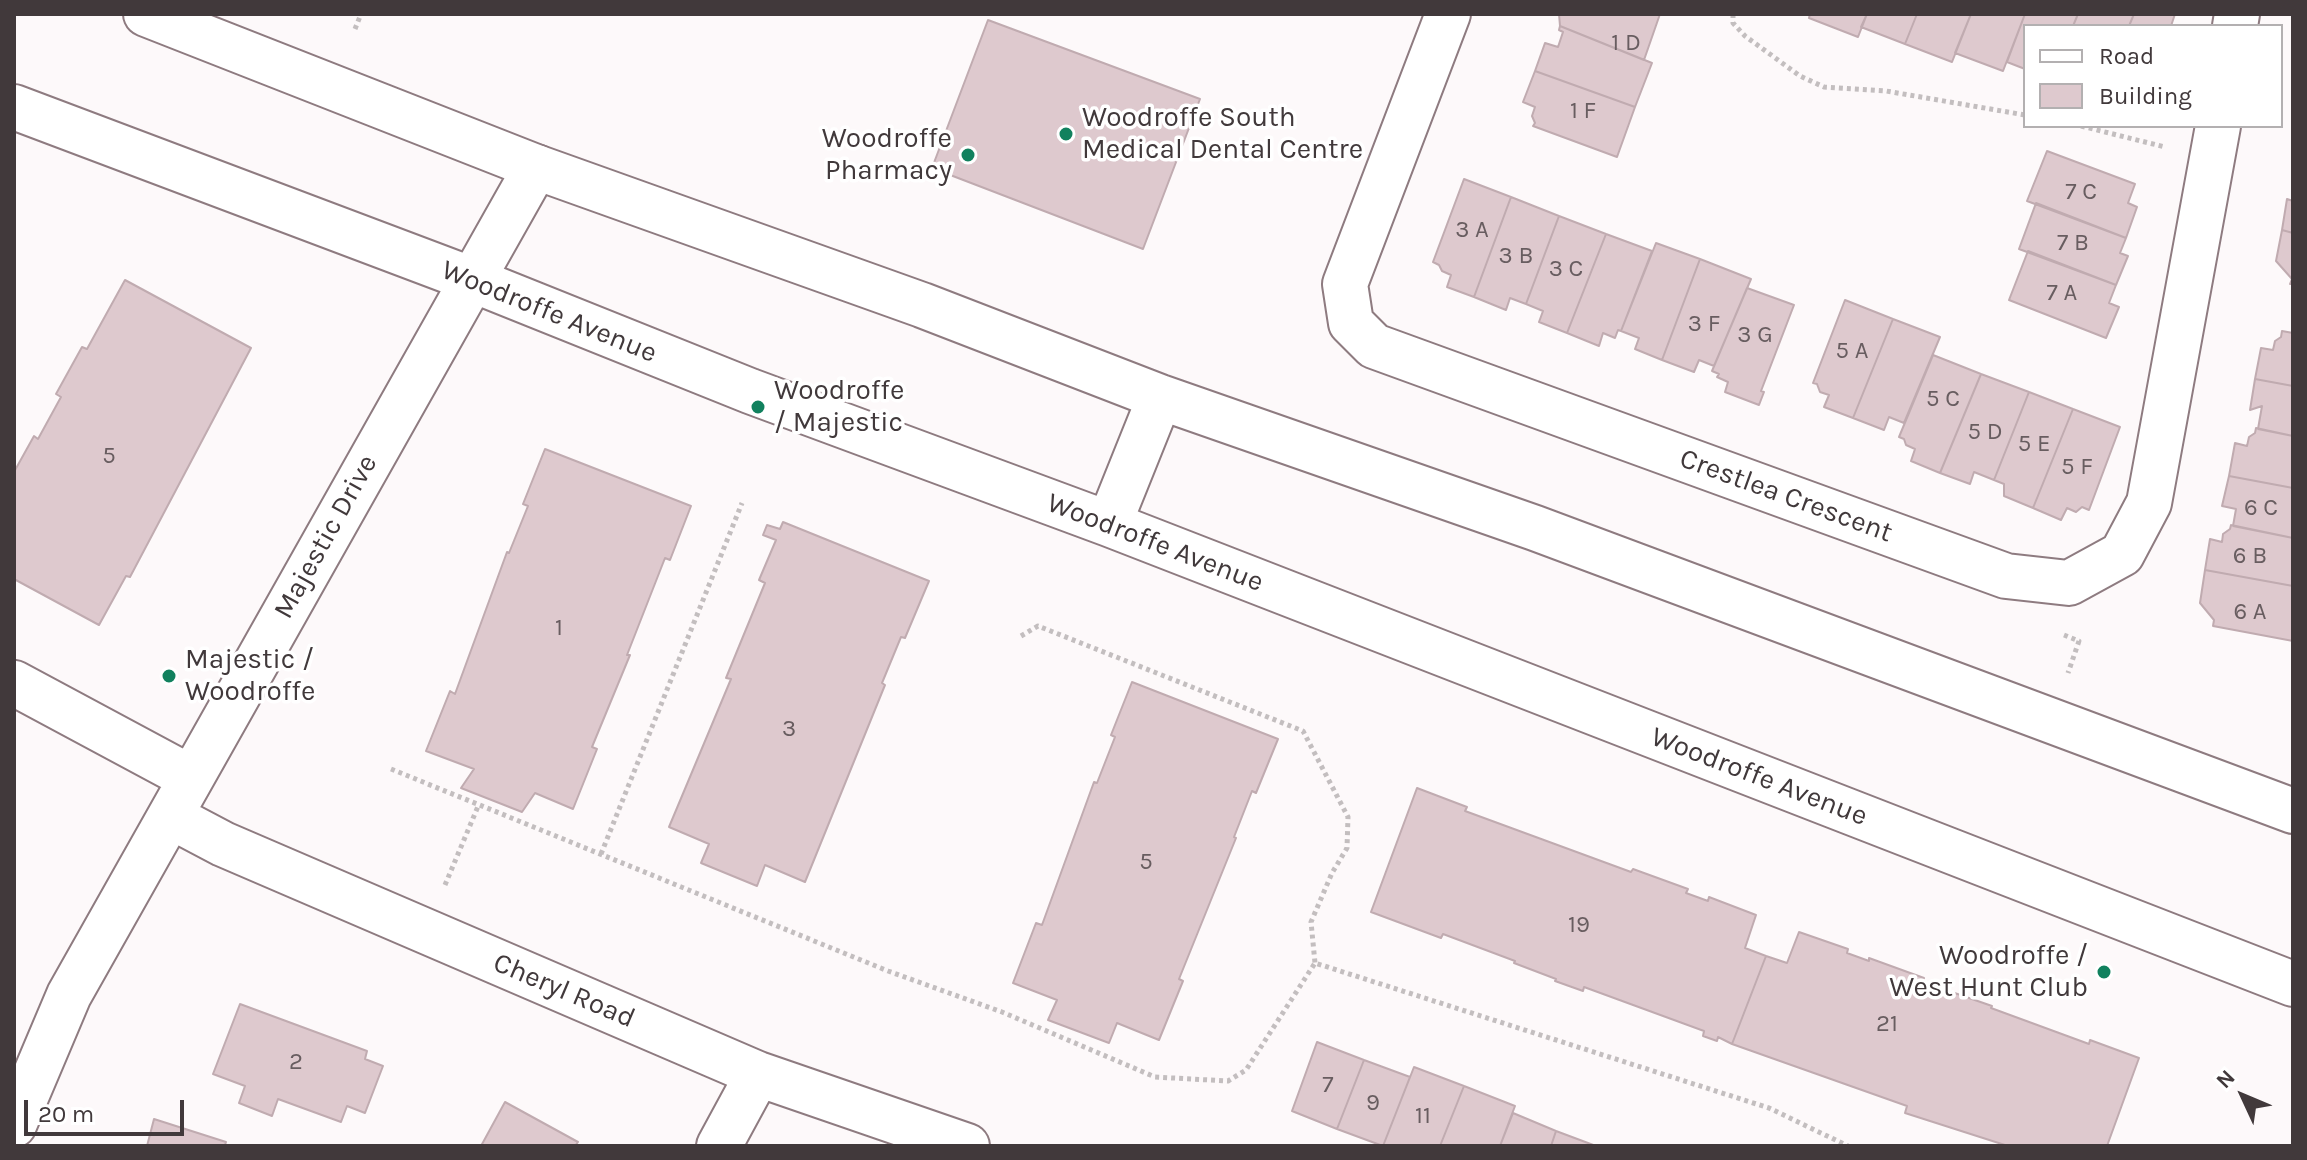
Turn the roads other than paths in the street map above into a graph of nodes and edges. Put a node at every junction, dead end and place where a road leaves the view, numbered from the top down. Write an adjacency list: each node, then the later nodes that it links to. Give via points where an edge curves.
1 (146, 14): 5 (main road)
2 (1448, 14): 4 (main road, Crestlea Crescent, via 1345,284 1351,323 1374,346 2006,576 2069,583 2122,554 2149,503)
3 (14, 107): 6 (main road, Woodroffe Avenue)
4 (2216, 142)
5 (536, 167): 6 (main road, Majestic Drive); 7 (main road, via 922,305)
6 (473, 280): 8 (main road, Woodroffe Avenue, via 750,391); 10 (main road, Majestic Drive)
7 (1160, 397): 8 (main road); 11 (main road, via 1535,528)
8 (1109, 524): 13 (main road, Woodroffe Avenue)
9 (14, 683): 10 (main road)
10 (191, 778): 12 (main road, Majestic Drive)
11 (2293, 811)
12 (170, 816): 14 (main road, Cheryl Road, via 223,844); 15 (main road, Majestic Drive, via 69,995)
13 (2293, 984)
14 (758, 1074): 16 (main road); 17 (main road, Cheryl Road)
15 (14, 1125)
16 (719, 1146)
17 (967, 1146)

